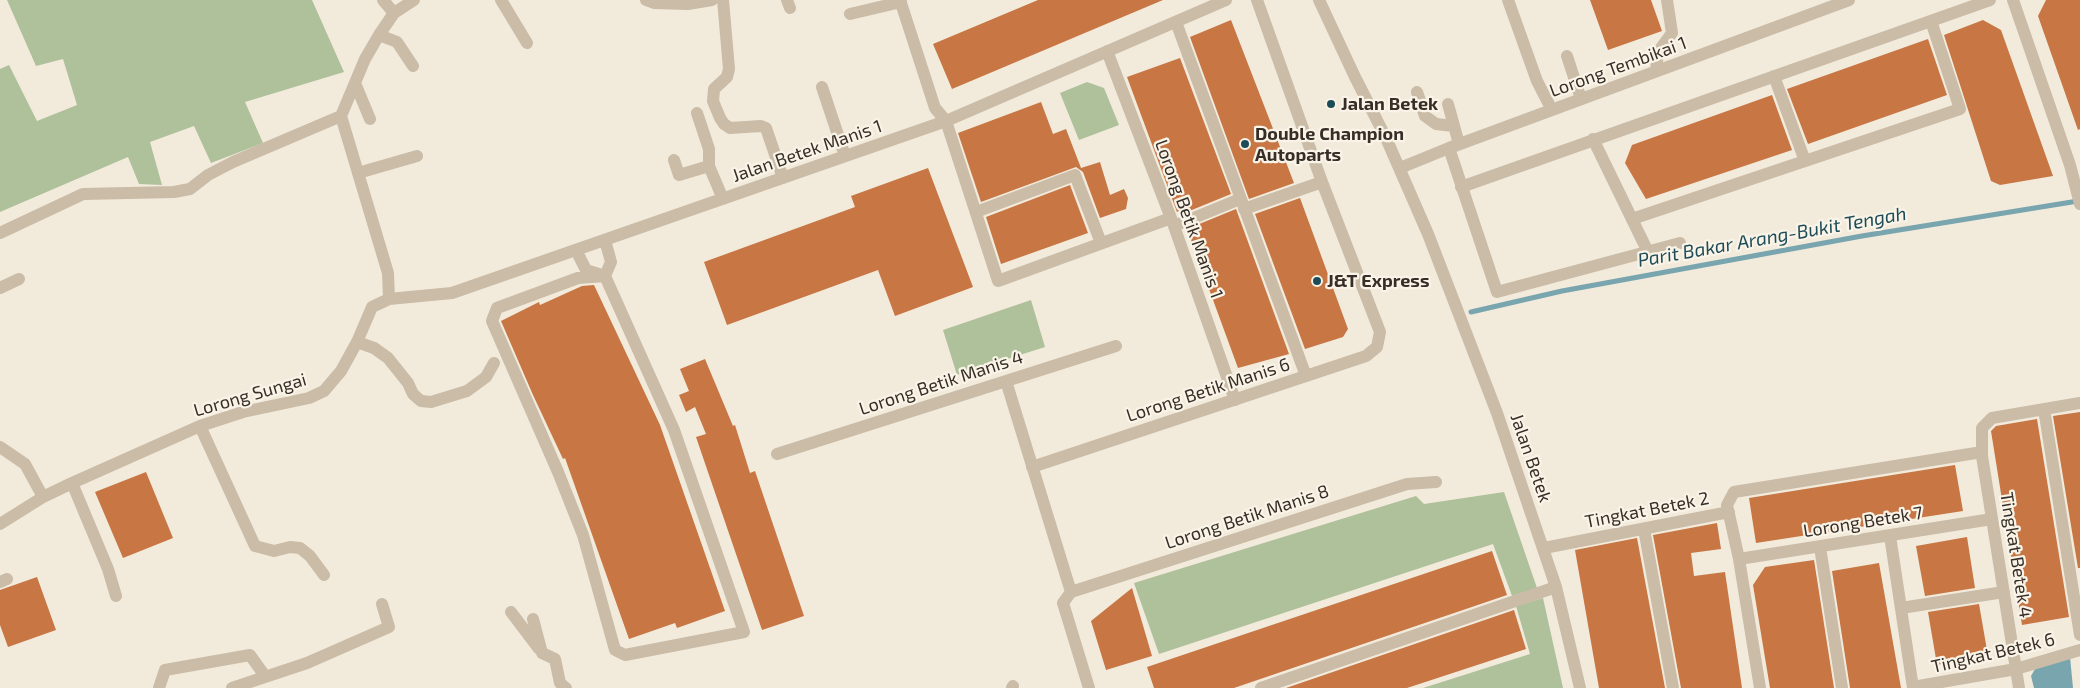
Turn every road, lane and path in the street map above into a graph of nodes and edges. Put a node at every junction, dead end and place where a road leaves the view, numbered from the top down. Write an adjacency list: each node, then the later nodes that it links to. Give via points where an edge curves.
1 (383, 0): 17 (street)
2 (414, 0): 17 (street)
3 (502, 0): 22 (street)
4 (646, 0): 16 (street, via 654,3)
5 (712, 0): 16 (street)
6 (723, 0): 49 (street, via 729,69 714,89 713,102 724,124 730,128 766,128)
7 (1226, 0): 20 (street, Jalan Betek Manis 1)
8 (1257, 0): 50 (street)
9 (1319, 0): 47 (street, Jalan Betek)
10 (1508, 0): 33 (street, via 1537,81)
11 (1667, 0): 26 (street, via 1672,33 1658,52)
12 (1849, 0): 26 (street, Lorong Tembikai 1)
13 (1990, 0): 19 (street)
14 (2013, 0): 45 (street)
15 (900, 1): 18 (street); 37 (street, via 935,108)
16 (686, 2)
17 (394, 13): 21 (street)
18 (850, 14)
19 (1931, 21): 27 (street); 44 (street, via 1960,108)
20 (1176, 22): 23 (street, Jalan Betek Manis 1); 53 (street)
21 (379, 35): 25 (street, via 396,42); 28 (street, via 364,59)
22 (527, 43)
23 (1107, 51): 37 (street, Jalan Betek Manis 1); 57 (street, Lorong Betik Manis 1)
24 (1567, 56): 31 (street)
25 (412, 66)
26 (1656, 71): 31 (street, Lorong Tembikai 1)
27 (1774, 76): 39 (street); 44 (street)
28 (355, 83): 35 (street); 36 (street)
29 (822, 87): 42 (street)
30 (1417, 92): 38 (street, via 1425,116 1436,124)
31 (1581, 99): 33 (street, Lorong Tembikai 1)
32 (1448, 104): 38 (street)
33 (1552, 110): 40 (street, Lorong Tembikai 1)
34 (698, 113): 46 (street, via 709,150)
35 (341, 116): 48 (street); 58 (street, via 233,162 190,189 83,194)
36 (370, 118)
37 (946, 121): 42 (street, Jalan Betek Manis 1); 55 (street)
38 (1454, 126): 40 (street)
39 (1593, 139): 51 (street); 56 (street)
40 (1454, 146): 47 (street, Lorong Tembikai 1); 51 (street)
41 (417, 156): 48 (street)
42 (845, 156): 49 (street, Jalan Betek Manis 1)
43 (674, 160): 46 (street, via 679,175)
44 (1805, 161): 56 (street)
45 (2075, 165): 54 (street)
46 (710, 166): 52 (street)
47 (1400, 168): 90 (street, Jalan Betek, via 1488,388)
48 (358, 173): 67 (street, via 388,273)
49 (784, 178): 52 (street, Jalan Betek Manis 1)
50 (1322, 182): 53 (street); 71 (street, Lorong Betik Manis 6, via 1380,332 1377,347 1366,356)
51 (1461, 187): 63 (street, via 1497,292)
52 (723, 199): 59 (street, Jalan Betek Manis 1)
53 (1242, 204): 57 (street); 71 (street)
54 (2080, 204)
55 (976, 212): 60 (street, via 1075,175); 60 (street, via 998,281)
56 (1632, 219): 63 (street)
57 (1173, 222): 60 (street); 73 (street, Lorong Betik Manis 1)
58 (0, 233)
59 (605, 240): 62 (street, Jalan Betek Manis 1); 64 (street, via 611,262)
60 (1101, 243)
61 (1680, 243): 63 (street)
62 (576, 250): 64 (street, via 586,270); 67 (street, Jalan Betek Manis 1, via 452,293)
63 (1648, 252)
64 (605, 276): 64 (street, via 578,278 497,308 492,321 583,535 614,650 625,655 744,632 674,430)
65 (19, 279): 66 (street)
66 (0, 288)
67 (389, 299): 68 (street, Lorong Sungai, via 372,307)
68 (357, 342): 70 (street, via 388,358 421,401 431,402 467,391 486,377); 76 (street, Lorong Sungai, via 341,371 324,391 309,398 243,412)
69 (1116, 346): 72 (street, Lorong Betik Manis 4)
70 (494, 363)
71 (1306, 376): 73 (street, Lorong Betik Manis 6)
72 (1006, 381): 79 (street, Lorong Betik Manis 4); 80 (street)
73 (1235, 400): 80 (street, Lorong Betik Manis 6)
74 (2080, 403): 75 (street)
75 (2044, 410): 78 (street, Tingkat Betek 4, via 1992,418 1982,428); 101 (street)
76 (200, 426): 81 (street, Lorong Sungai); 92 (street, via 255,546 274,551 300,548)
77 (0, 446): 83 (street, via 25,464)
78 (1982, 452): 84 (street, via 1734,492 1726,505); 85 (street, Tingkat Betek 4)
79 (777, 454)
80 (1032, 467): 94 (street)
81 (72, 482): 83 (street, Lorong Sungai); 96 (street)
82 (1436, 482): 94 (street, Lorong Betik Manis 8, via 1408,484)
83 (43, 497): 86 (street, Lorong Sungai)
84 (1729, 512): 87 (street, Tingkat Betek 2); 91 (street, Tingkat Betek 2)
85 (1992, 519): 88 (street, Lorong Betek 7); 95 (street, Tingkat Betek 4)
86 (0, 524)
87 (1644, 528): 90 (street, Tingkat Betek 2); 112 (street)
88 (1890, 536): 89 (street, Lorong Betek 7); 98 (street)
89 (1820, 547): 91 (street, Lorong Betek 7); 114 (street)
90 (1544, 548): 93 (street, Jalan Betek)
91 (1739, 559): 113 (street, Tingkat Betek 2)
92 (324, 575)
93 (1556, 586): 110 (street); 111 (street, Jalan Betek)
94 (1071, 592): 109 (street, via 1063,603)
95 (2004, 592): 98 (street); 104 (street, Tingkat Betek 4)
96 (116, 596)
97 (382, 604): 105 (street, via 389,627 308,663)
98 (1901, 608): 115 (street)
99 (511, 612): 103 (street)
100 (533, 620): 103 (street)
101 (2080, 635)
102 (2080, 650): 104 (street, Tingkat Betek 6)
103 (542, 653): 108 (street, via 555,659 560,683)
104 (2016, 669): 115 (street, Tingkat Betek 6); 116 (street, Tingkat Betek 4)
105 (265, 676): 106 (street, via 250,655 165,670); 107 (street)
106 (159, 688)
107 (232, 688)
108 (566, 688)
109 (1089, 688)
110 (1261, 688)
111 (1580, 688)
112 (1673, 688)
113 (1760, 688)
114 (1842, 688)
115 (1913, 688)
116 (2019, 688)

